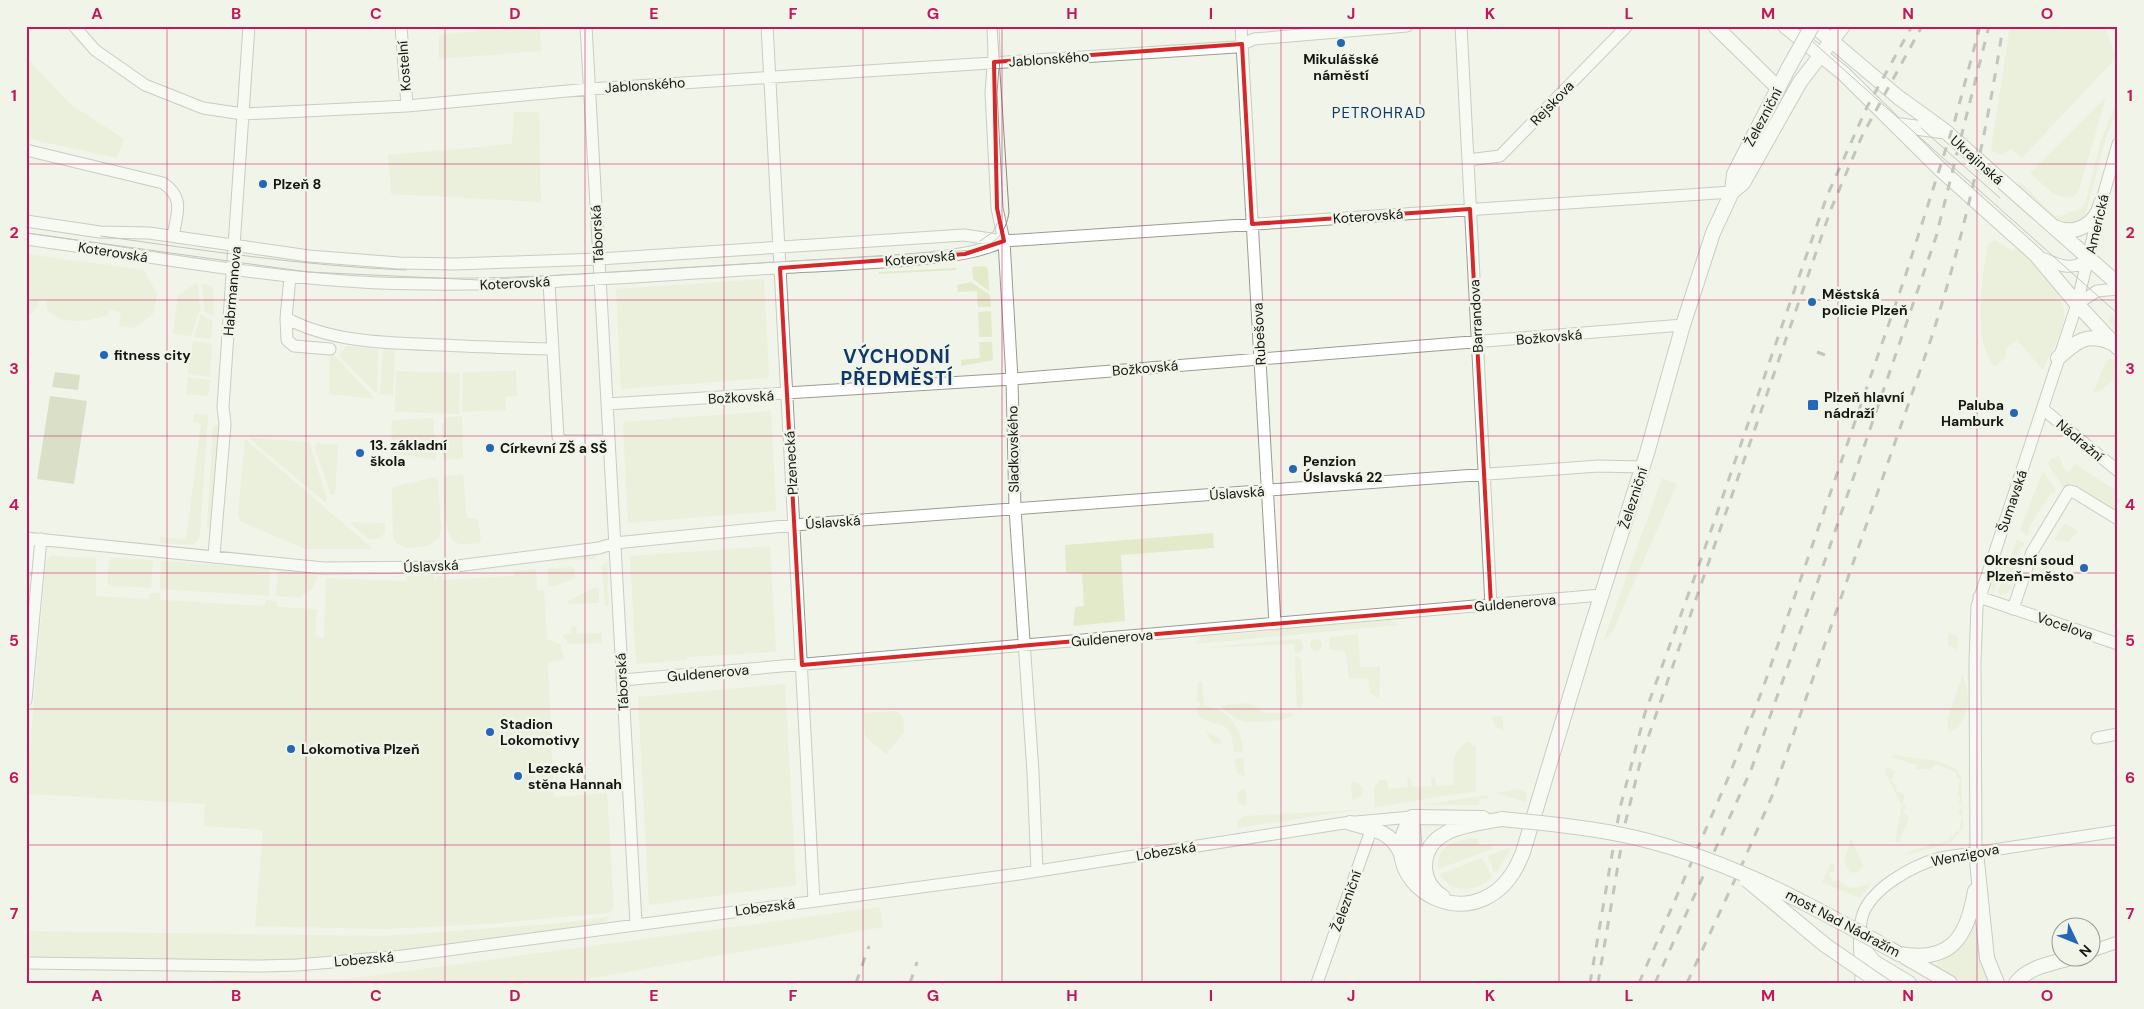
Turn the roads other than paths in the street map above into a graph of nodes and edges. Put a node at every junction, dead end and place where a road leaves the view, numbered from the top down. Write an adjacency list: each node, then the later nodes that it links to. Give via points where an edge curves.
1 (74, 26): 24 (street, Jablonského, via 95,50 145,86 203,108)
2 (249, 26): 24 (street, Habrmannova)
3 (401, 26): 23 (street, Kostelní)
4 (586, 26): 22 (street, Táborská)
5 (767, 26): 20 (street, Plzenecká)
6 (993, 26): 19 (street, Sladkovského)
7 (1241, 26): 16 (street)
8 (1407, 26): 16 (street, via 1254,38)
9 (1460, 26): 29 (street, Barrandova)
10 (1627, 26): 29 (street, Rejskova, via 1500,156)
11 (1714, 26): 21 (main road)
12 (1785, 26): 17 (main road)
13 (1843, 26): 15 (main road)
14 (1818, 28): 15 (main road, Ukrajinská); 17 (main road); 21 (main road, Železniční, bridge)
15 (1834, 41): 18 (main road); 26 (main road, Ukrajinská, via 1898,97)
16 (1242, 44): 19 (street, Jablonského, via 1236,47); 34 (street, Rubešova)
17 (1810, 45): 18 (main road)
18 (1822, 55): 25 (main road); 30 (main road, via 1800,82 1743,183)
19 (994, 62): 20 (street, Jablonského); 38 (street, Sladkovského, via 991,93 997,208)
20 (770, 77): 22 (street, Jablonského); 40 (street, Plzenecká)
21 (1778, 88): 30 (main road, Železniční, via 1734,174)
22 (589, 89): 23 (street, Jablonského); 42 (street, Táborská)
23 (407, 106): 24 (street, Jablonského)
24 (243, 114): 39 (street, Habrmannova)
25 (1897, 125): 26 (main road); 41 (main road, via 1941,170)
26 (1945, 131): 35 (main road, Ukrajinská)
27 (2118, 144): 31 (street, Americká)
28 (26, 150): 36 (street, via 163,183 174,191 178,199)
29 (1468, 160): 32 (street, Barrandova)
30 (1732, 192): 32 (street, Koterovská); 53 (main road, Železniční, via 1713,233)
31 (2101, 203): 35 (main road, via 2097,215 2083,227 2065,230); 43 (street, Americká)
32 (1470, 209): 34 (street, Koterovská); 54 (street, Barrandova)
33 (26, 221): 36 (street, Koterovská, via 100,232)
34 (1252, 224): 38 (street, Koterovská); 59 (street, Rubešova)
35 (2053, 226): 43 (main road, Ukrajinská)
36 (172, 236): 39 (street, Koterovská)
37 (26, 239): 45 (street, Koterovská)
38 (1004, 241): 40 (street, Koterovská, via 964,235); 44 (street, Koterovská, via 966,254); 60 (street, Sladkovského)
39 (236, 246): 42 (street, Koterovská, via 399,263 532,263); 45 (street, Habrmannova)
40 (779, 248): 42 (street, Koterovská); 44 (street, Plzenecká)
41 (2036, 255): 43 (street, via 2077,267); 51 (main road)
42 (599, 259): 47 (street, Táborská)
43 (2088, 259): 49 (main road, Ukrajinská); 51 (street, Americká)
44 (780, 268): 47 (street, Koterovská); 61 (street, Plzenecká)
45 (233, 271): 46 (street, Koterovská); 74 (street, Habrmannova)
46 (290, 277): 48 (street, Koterovská, via 457,285); 52 (street)
47 (600, 278): 48 (street, Koterovská); 62 (street, Táborská)
48 (550, 282): 57 (street)
49 (2118, 284)
50 (2118, 289): 51 (street, via 2097,291)
51 (2077, 304): 55 (main road); 58 (street, Šumavská)
52 (286, 318): 56 (street, via 286,335 290,344); 57 (street, via 301,326 331,334 381,343)
53 (1683, 325): 54 (street, Božkovská); 65 (main road, Železniční)
54 (1477, 343): 59 (street, Božkovská); 67 (street, Barrandova)
55 (2115, 345): 58 (main road, via 2091,337 2076,343)
56 (330, 349)
57 (552, 349): 64 (street, via 558,437 564,441)
58 (2058, 358): 63 (street, Šumavská)
59 (1260, 359): 60 (street, Božkovská); 68 (street, Rubešova)
60 (1012, 379): 61 (street, Božkovská); 69 (street, Sladkovského)
61 (787, 395): 62 (street, Božkovská); 71 (street, Plzenecká)
62 (607, 404): 64 (street, Táborská)
63 (2043, 409): 66 (street, Nádražní); 77 (street, Šumavská)
64 (609, 441): 73 (street, Táborská)
65 (1643, 467): 67 (street, Úslavská, via 1598,466); 76 (main road, Železniční)
66 (2118, 471)
67 (1484, 474): 68 (street, Úslavská); 78 (street, Barrandova)
68 (1268, 490): 69 (street, Úslavská); 80 (street, Rubešova)
69 (1015, 509): 71 (street, Úslavská); 82 (street, Sladkovského)
70 (2118, 519): 79 (street, via 2069,491 2032,552)
71 (794, 525): 73 (street, Úslavská); 83 (street, Plzenecká)
72 (32, 539): 74 (street, Úslavská); 75 (street); 85 (street)
73 (615, 543): 74 (street, Úslavská, via 599,548 421,568 324,568); 84 (street, Táborská)
74 (214, 555)
75 (26, 571)
76 (1602, 596): 78 (street, Guldenerova); 99 (main road, Železniční, via 1519,863 1499,891 1479,902)
77 (1979, 597): 79 (street, Vocelova); 93 (street, Šumavská, via 1975,622)
78 (1491, 605): 80 (street, Guldenerova)
79 (2013, 609): 81 (street, Vocelova)
80 (1275, 624): 82 (street, Guldenerova)
81 (2118, 644)
82 (1024, 646): 83 (street, Guldenerova); 96 (street, Sladkovského)
83 (802, 665): 84 (street, Guldenerova); 98 (street, Plzenecká)
84 (622, 680): 100 (street, Táborská)
85 (26, 700)
86 (2118, 734): 87 (street)
87 (2098, 738)
88 (1412, 817): 89 (main road); 91 (street); 94 (main road, Železniční, via 1401,839); 99 (main road, via 1415,857 1421,876 1436,894)
89 (1502, 819): 95 (main road, most Nad Nádražím, bridge, via 1617,833); 99 (main road, via 1447,832 1438,837 1428,852 1426,869 1430,884 1442,896)
90 (1350, 823): 91 (main road); 96 (street, Lobezská)
91 (1373, 824): 94 (main road, via 1392,838); 108 (street, Železniční)
92 (2118, 831): 93 (street, Wenzigova)
93 (1976, 852): 97 (main road); 102 (street, Wenzigova, via 1926,862 1899,875 1866,908 1861,925)
94 (1405, 866): 99 (main road, Železniční, via 1423,892 1440,900)
95 (1733, 868): 104 (main road, most Nad Nádražím, bridge, via 1814,906); 111 (main road, most Nad Nádražím, bridge, via 1825,945)
96 (1037, 872): 98 (street, Lobezská)
97 (1977, 876): 104 (main road, via 1972,907 1958,941 1944,952 1922,956); 114 (main road, via 1987,958)
98 (814, 901): 100 (street, Lobezská)
99 (1461, 904)
100 (636, 923): 105 (street, Lobezská, via 403,956 298,965)
101 (2118, 942): 103 (street)
102 (1861, 946): 107 (main road, via 1874,962); 109 (street, Wenzigova)
103 (2102, 948)
104 (1899, 954): 113 (main road, most Nad Nádražím)
105 (26, 963)
106 (2052, 964): 115 (main road, via 2024,974)
107 (1892, 973): 110 (main road, via 1883,972); 112 (main road)
108 (1317, 983)
109 (1861, 983)
110 (1867, 983)
111 (1880, 983)
112 (1909, 983)
113 (1950, 983)
114 (1997, 983)
115 (2016, 983)

